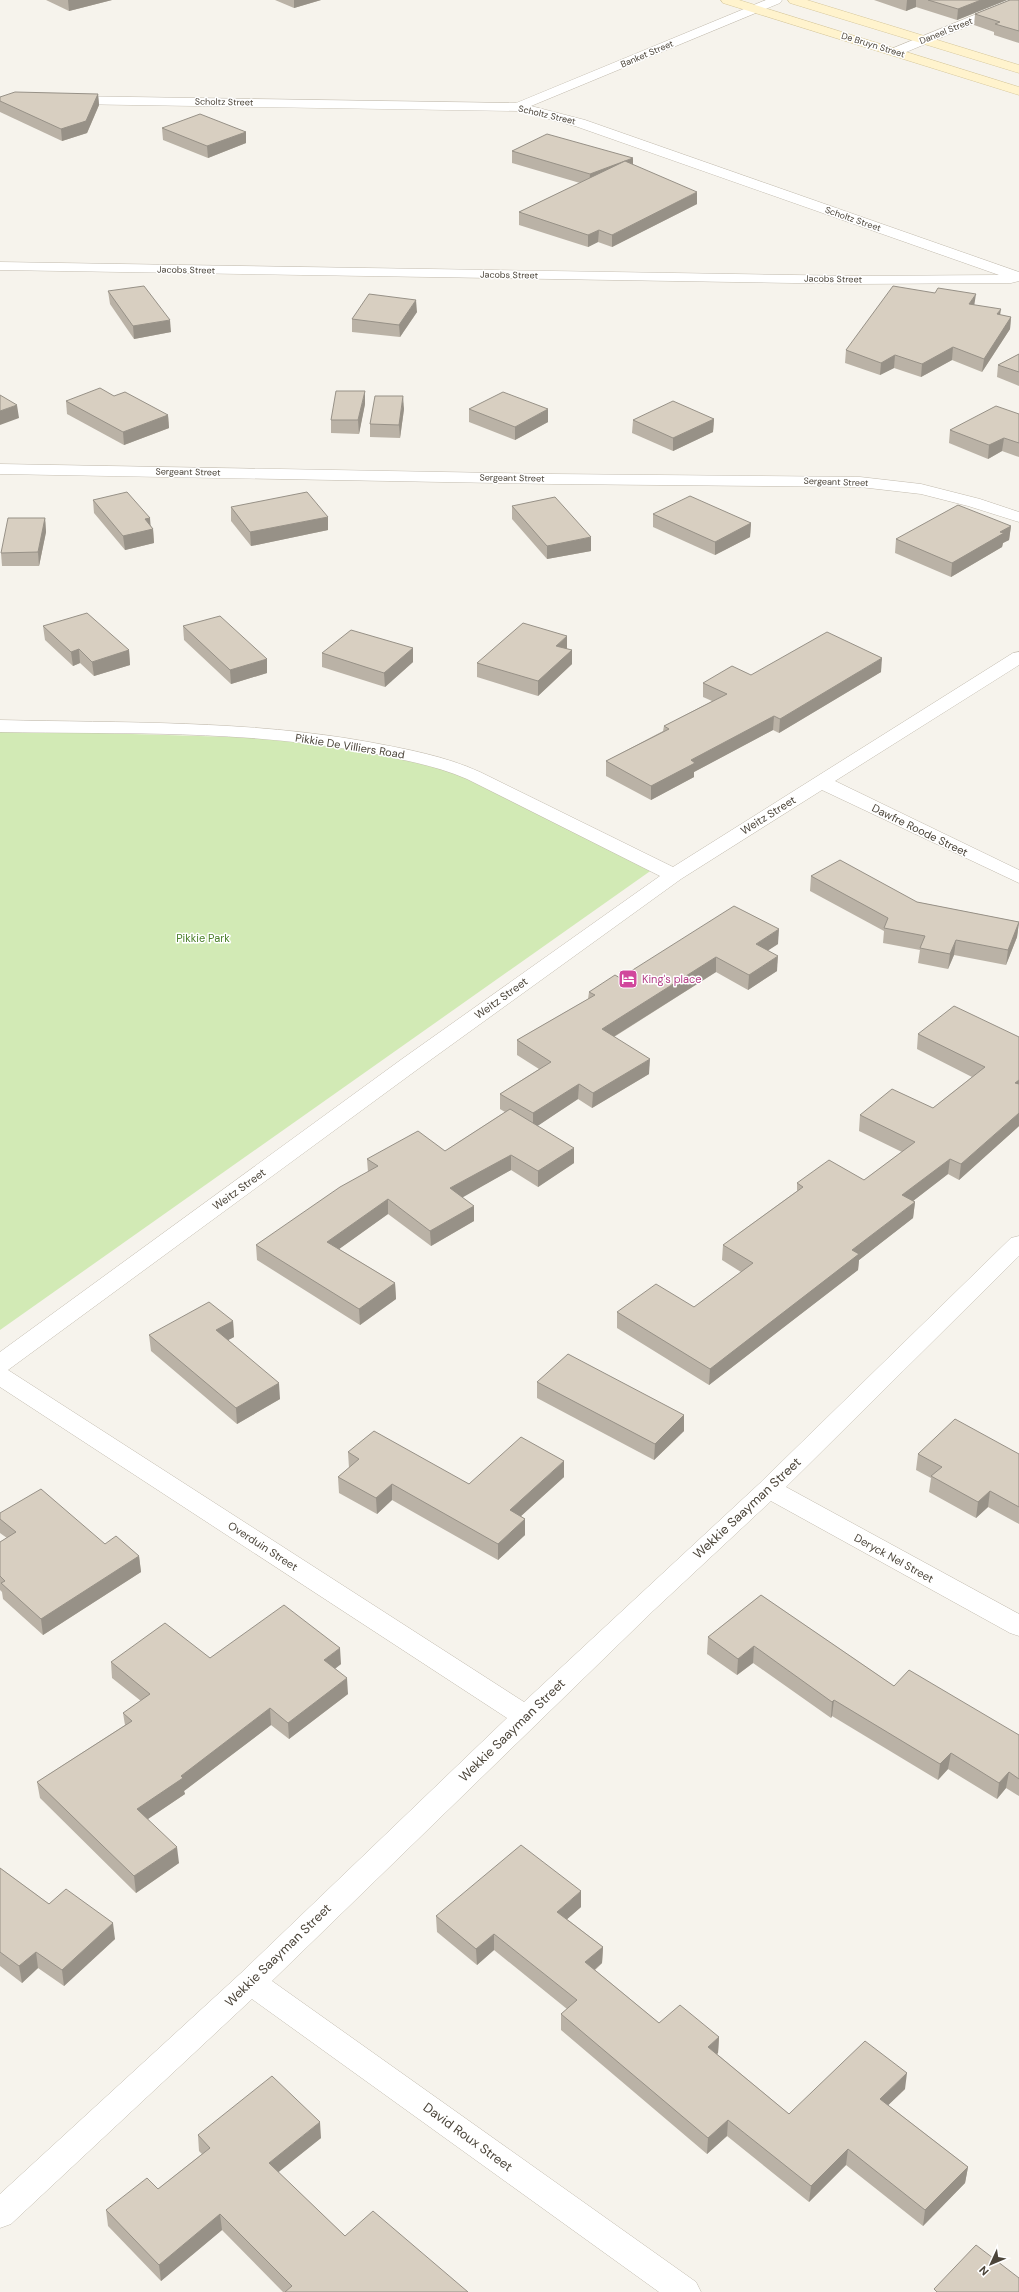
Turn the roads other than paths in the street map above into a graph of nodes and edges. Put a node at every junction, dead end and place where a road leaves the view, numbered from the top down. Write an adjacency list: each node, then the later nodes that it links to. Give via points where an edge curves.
1 (727, 0): 5 (street, De Bruyn Street)
2 (776, 0): 5 (street, Banket Street)
3 (794, 0): 6 (street, De Bruyn Street)
4 (1019, 2): 6 (street, Daneel Street)
5 (755, 9): 7 (street, De Bruyn Street); 11 (street, Banket Street)
6 (923, 40): 7 (street, Daneel Street); 8 (street, De Bruyn Street)
7 (895, 52): 9 (street, De Bruyn Street)
8 (1019, 69)
9 (1019, 91)
10 (56, 99): 11 (street, Scholtz Street)
11 (518, 107): 12 (street, Scholtz Street, via 580,123)
12 (967, 258): 14 (street, Scholtz Street); 15 (street, via 943,273)
13 (0, 266): 15 (street, Jacobs Street)
14 (1019, 278): 15 (street, Jacobs Street)
15 (924, 280)
16 (0, 469): 17 (street, Sergeant Street, via 860,482 921,489 974,502)
17 (1019, 517)
18 (1019, 657): 20 (street, Weitz Street)
19 (0, 726): 21 (street, Pikkie De Villiers Road, via 209,732 298,738 404,754 454,767)
20 (821, 782): 21 (street, Weitz Street); 22 (street, Dawfre Roode Street)
21 (674, 875): 24 (street, Weitz Street, via 403,1068)
22 (1019, 877)
23 (1019, 1242): 26 (street, Wekkie Saayman Street)
24 (0, 1364)
25 (0, 1376): 28 (street, Overduin Street)
26 (769, 1489): 27 (street, Deryck Nel Street); 28 (street, Wekkie Saayman Street)
27 (1019, 1626)
28 (526, 1717): 29 (street, Wekkie Saayman Street)
29 (251, 1982): 30 (street, Wekkie Saayman Street); 31 (street, David Roux Street)
30 (0, 2214)
31 (685, 2292)

